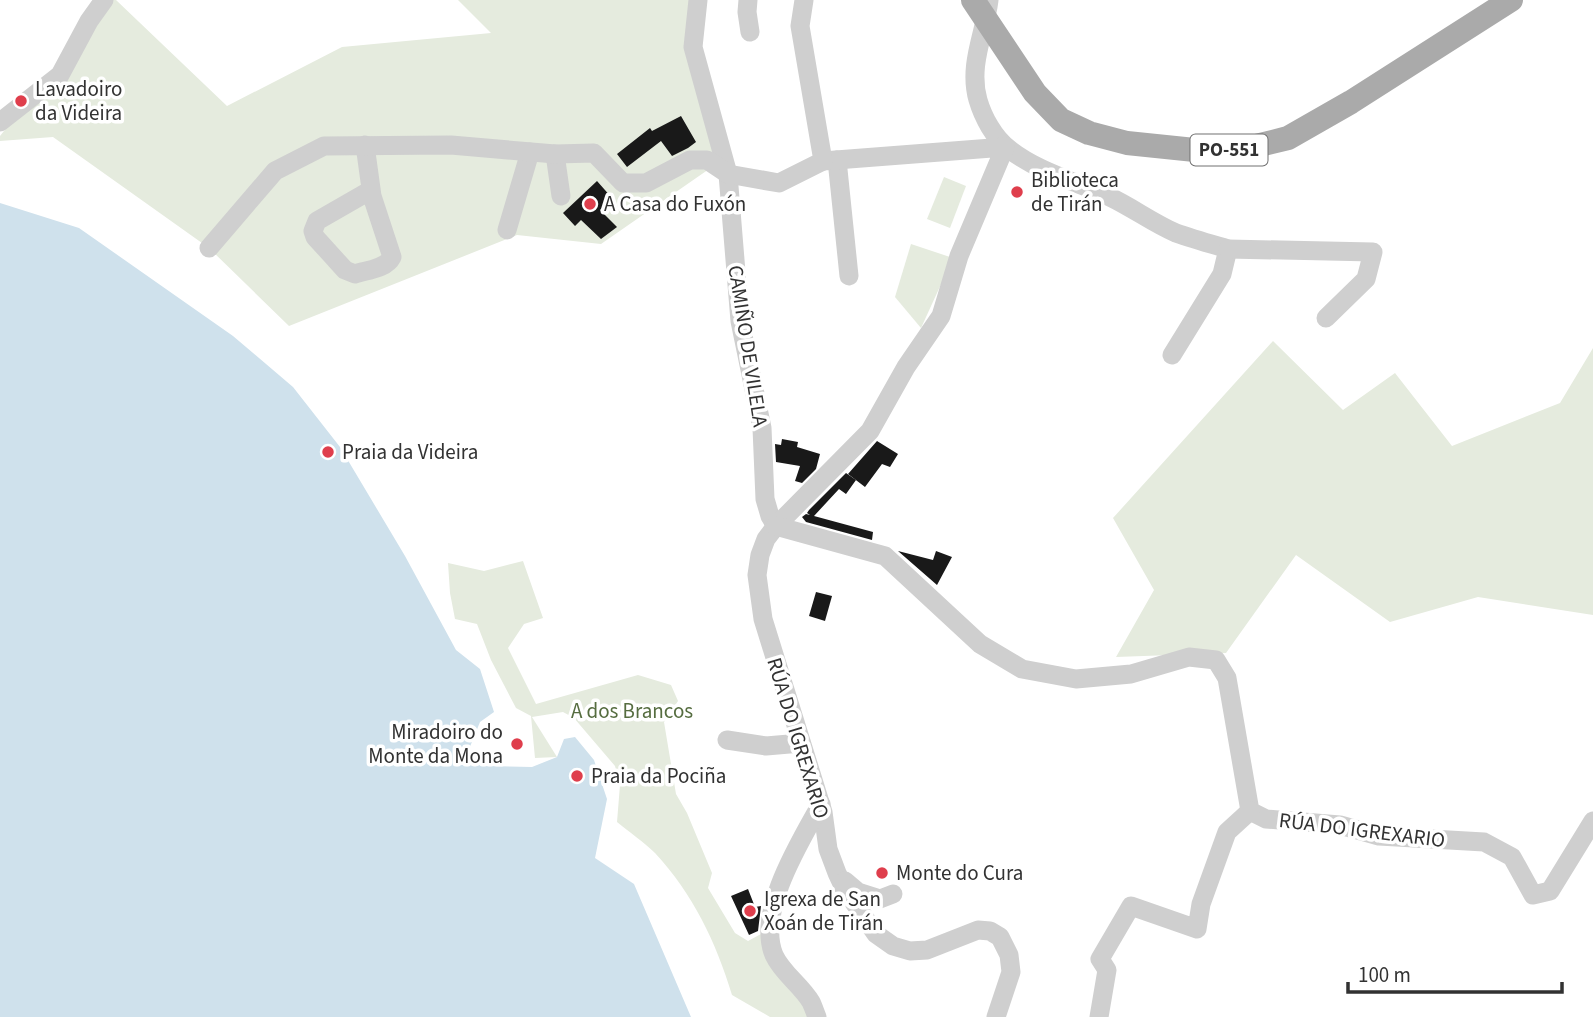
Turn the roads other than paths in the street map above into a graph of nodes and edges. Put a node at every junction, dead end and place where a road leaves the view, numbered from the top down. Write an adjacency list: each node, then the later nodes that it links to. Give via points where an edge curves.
1 (104, 0): 9 (street, via 60,75)
2 (698, 0): 15 (street, CAMIÑO DE VILELA, via 694,47)
3 (748, 0): 8 (street)
4 (804, 0): 14 (street, via 800,26)
5 (973, 0): 7 (main road, PO-551)
6 (1511, 0): 7 (main road, PO-551, via 1288,138 1214,152 1127,143 1061,120 1035,93)
7 (988, 10): 11 (street, via 977,44 977,97 985,120)
8 (750, 32)
9 (0, 122)
10 (365, 145): 12 (street, via 452,145); 16 (street); 19 (street, via 324,146 275,171)
11 (1006, 147): 14 (street); 20 (street, via 1023,160 1112,198 1176,233); 24 (street, RÚA DO IGREXARIO, via 959,256 941,316 870,431)
12 (530, 152): 13 (street); 18 (street)
13 (555, 154): 15 (street, via 594,153 623,183 646,183 690,160 707,160); 17 (street)
14 (830, 161): 15 (street, via 779,183); 21 (street)
15 (728, 174): 24 (street, CAMIÑO DE VILELA, via 740,321 762,428 765,499)
16 (370, 190): 16 (street, via 317,221 313,231 345,270 355,274 383,266 392,257)
17 (561, 196)
18 (507, 230)
19 (209, 248)
20 (1228, 249): 22 (street, via 1373,252 1366,279); 23 (street, via 1222,274)
21 (849, 276)
22 (1326, 318)
23 (1172, 355)
24 (776, 526): 26 (street, RÚA DO IGREXARIO, via 760,555 757,575 763,619); 28 (street, RÚA DO IGREXARIO, via 885,556 980,644 1023,668 1076,679 1131,674 1188,657 1216,660 1227,678)
25 (727, 740): 26 (street, via 757,746)
26 (801, 743): 27 (street, RÚA DO IGREXARIO)
27 (821, 804): 30 (street, RÚA DO IGREXARIO); 32 (street, via 779,886 769,937 775,957 811,1002)
28 (1250, 811): 29 (street, RÚA DO IGREXARIO, via 1266,819 1340,825 1379,836 1484,842 1512,857 1533,895 1550,891); 34 (street, via 1227,832 1201,904 1198,929 1131,906 1100,959 1107,970)
29 (1593, 821)
30 (837, 873): 31 (street, via 858,892 880,899); 33 (street, RÚA DO IGREXARIO, via 876,934 894,946 927,950 978,930 990,930 1000,937 1011,972)
31 (892, 894)
32 (817, 1017)
33 (996, 1017)
34 (1099, 1017)

